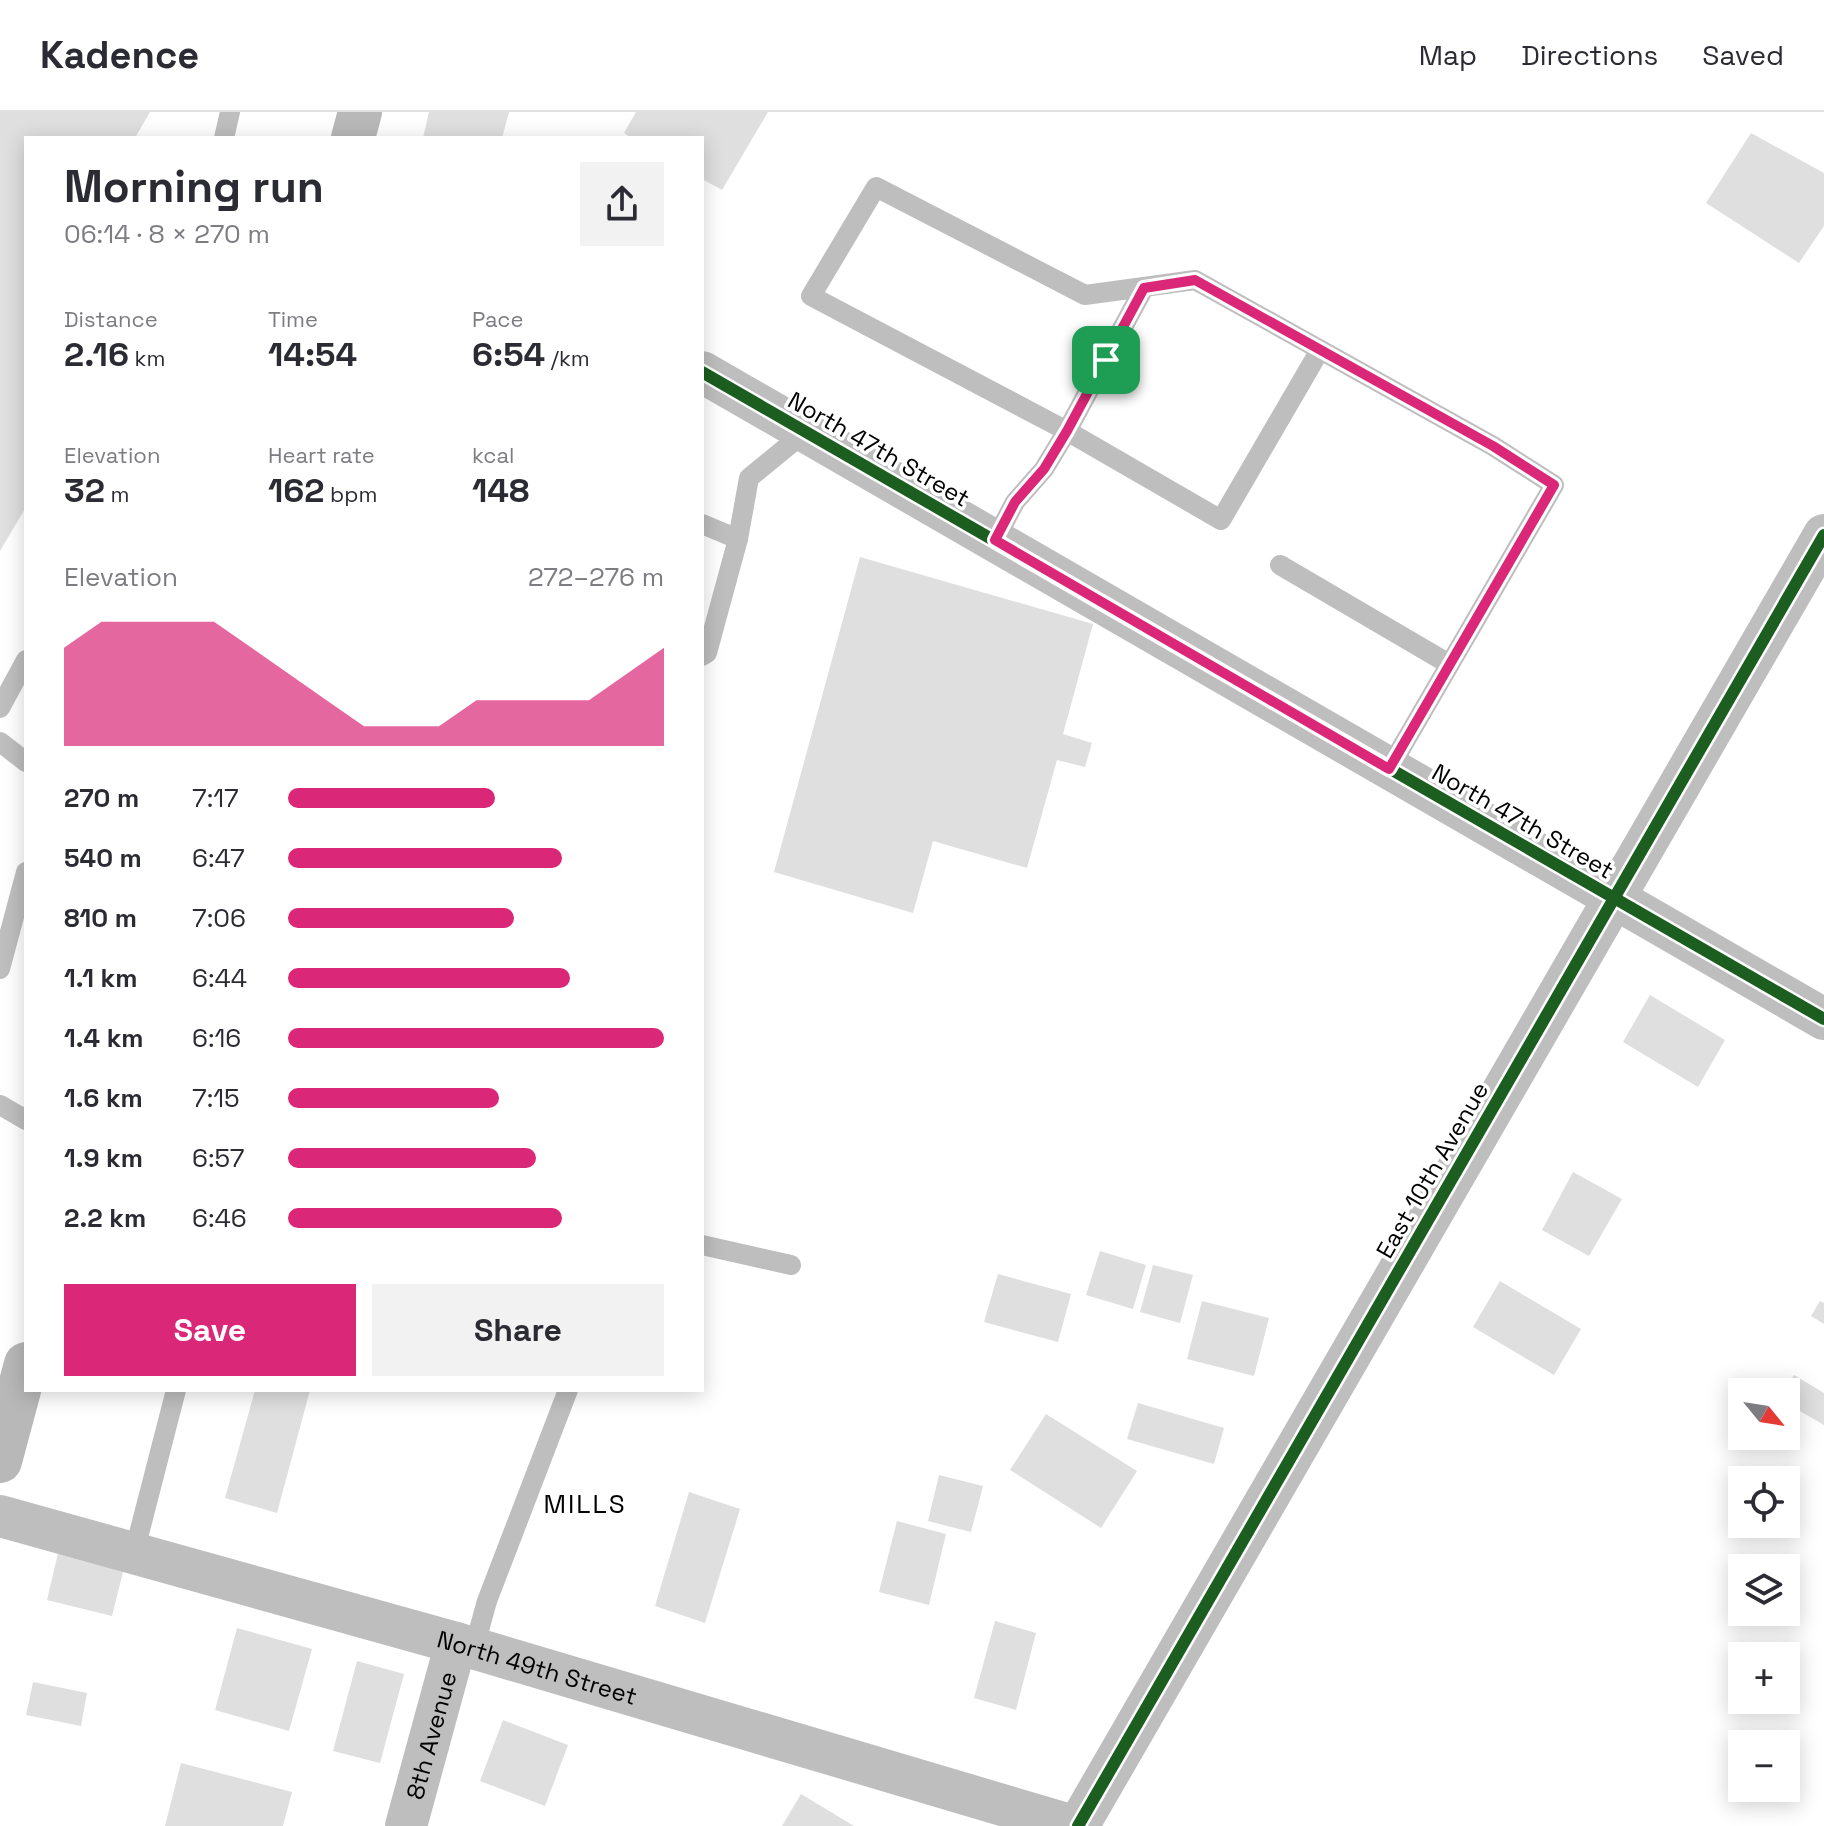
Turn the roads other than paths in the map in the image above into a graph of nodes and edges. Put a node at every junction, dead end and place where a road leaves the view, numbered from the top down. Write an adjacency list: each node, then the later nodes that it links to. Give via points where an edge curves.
1 (230, 112): 3 (lane)
2 (360, 112): 4 (street)
3 (224, 136)
4 (354, 136)
5 (1144, 288): 6 (lane, via 1195,280); 8 (lane); 8 (lane, via 1085,295 876,187 811,296)
6 (1320, 350): 8 (lane, via 1221,520); 17 (lane, via 1554,485)
7 (704, 373): 9 (street, North 47th Street)
8 (1067, 431): 13 (lane, via 1015,502)
9 (805, 432): 12 (lane, via 749,478); 13 (street, North 47th Street)
10 (704, 525): 12 (lane)
11 (1824, 535): 23 (street, East 10th Avenue)
12 (738, 539): 15 (lane)
13 (995, 540): 21 (street, North 47th Street)
14 (1280, 565): 17 (lane)
15 (704, 655)
16 (24, 664): 18 (lane)
17 (1449, 664): 21 (lane)
18 (0, 708)
19 (0, 742): 20 (lane)
20 (24, 760)
21 (1389, 769): 23 (street, North 47th Street)
22 (24, 878): 24 (lane)
23 (1614, 899): 26 (street, North 47th Street); 39 (street, East 10th Avenue)
24 (3, 946): 25 (lane)
25 (0, 969)
26 (1824, 1019)
27 (0, 1105): 28 (lane)
28 (24, 1119)
29 (704, 1245): 30 (lane)
30 (791, 1265)
31 (24, 1371): 34 (street)
32 (175, 1392): 36 (lane)
33 (567, 1392): 37 (lane)
34 (2, 1448)
35 (0, 1516): 36 (street, North 49th Street)
36 (134, 1553): 37 (street, North 49th Street)
37 (465, 1646): 38 (street, 8th Avenue); 39 (street, North 49th Street)
38 (406, 1826)
39 (1075, 1826)

